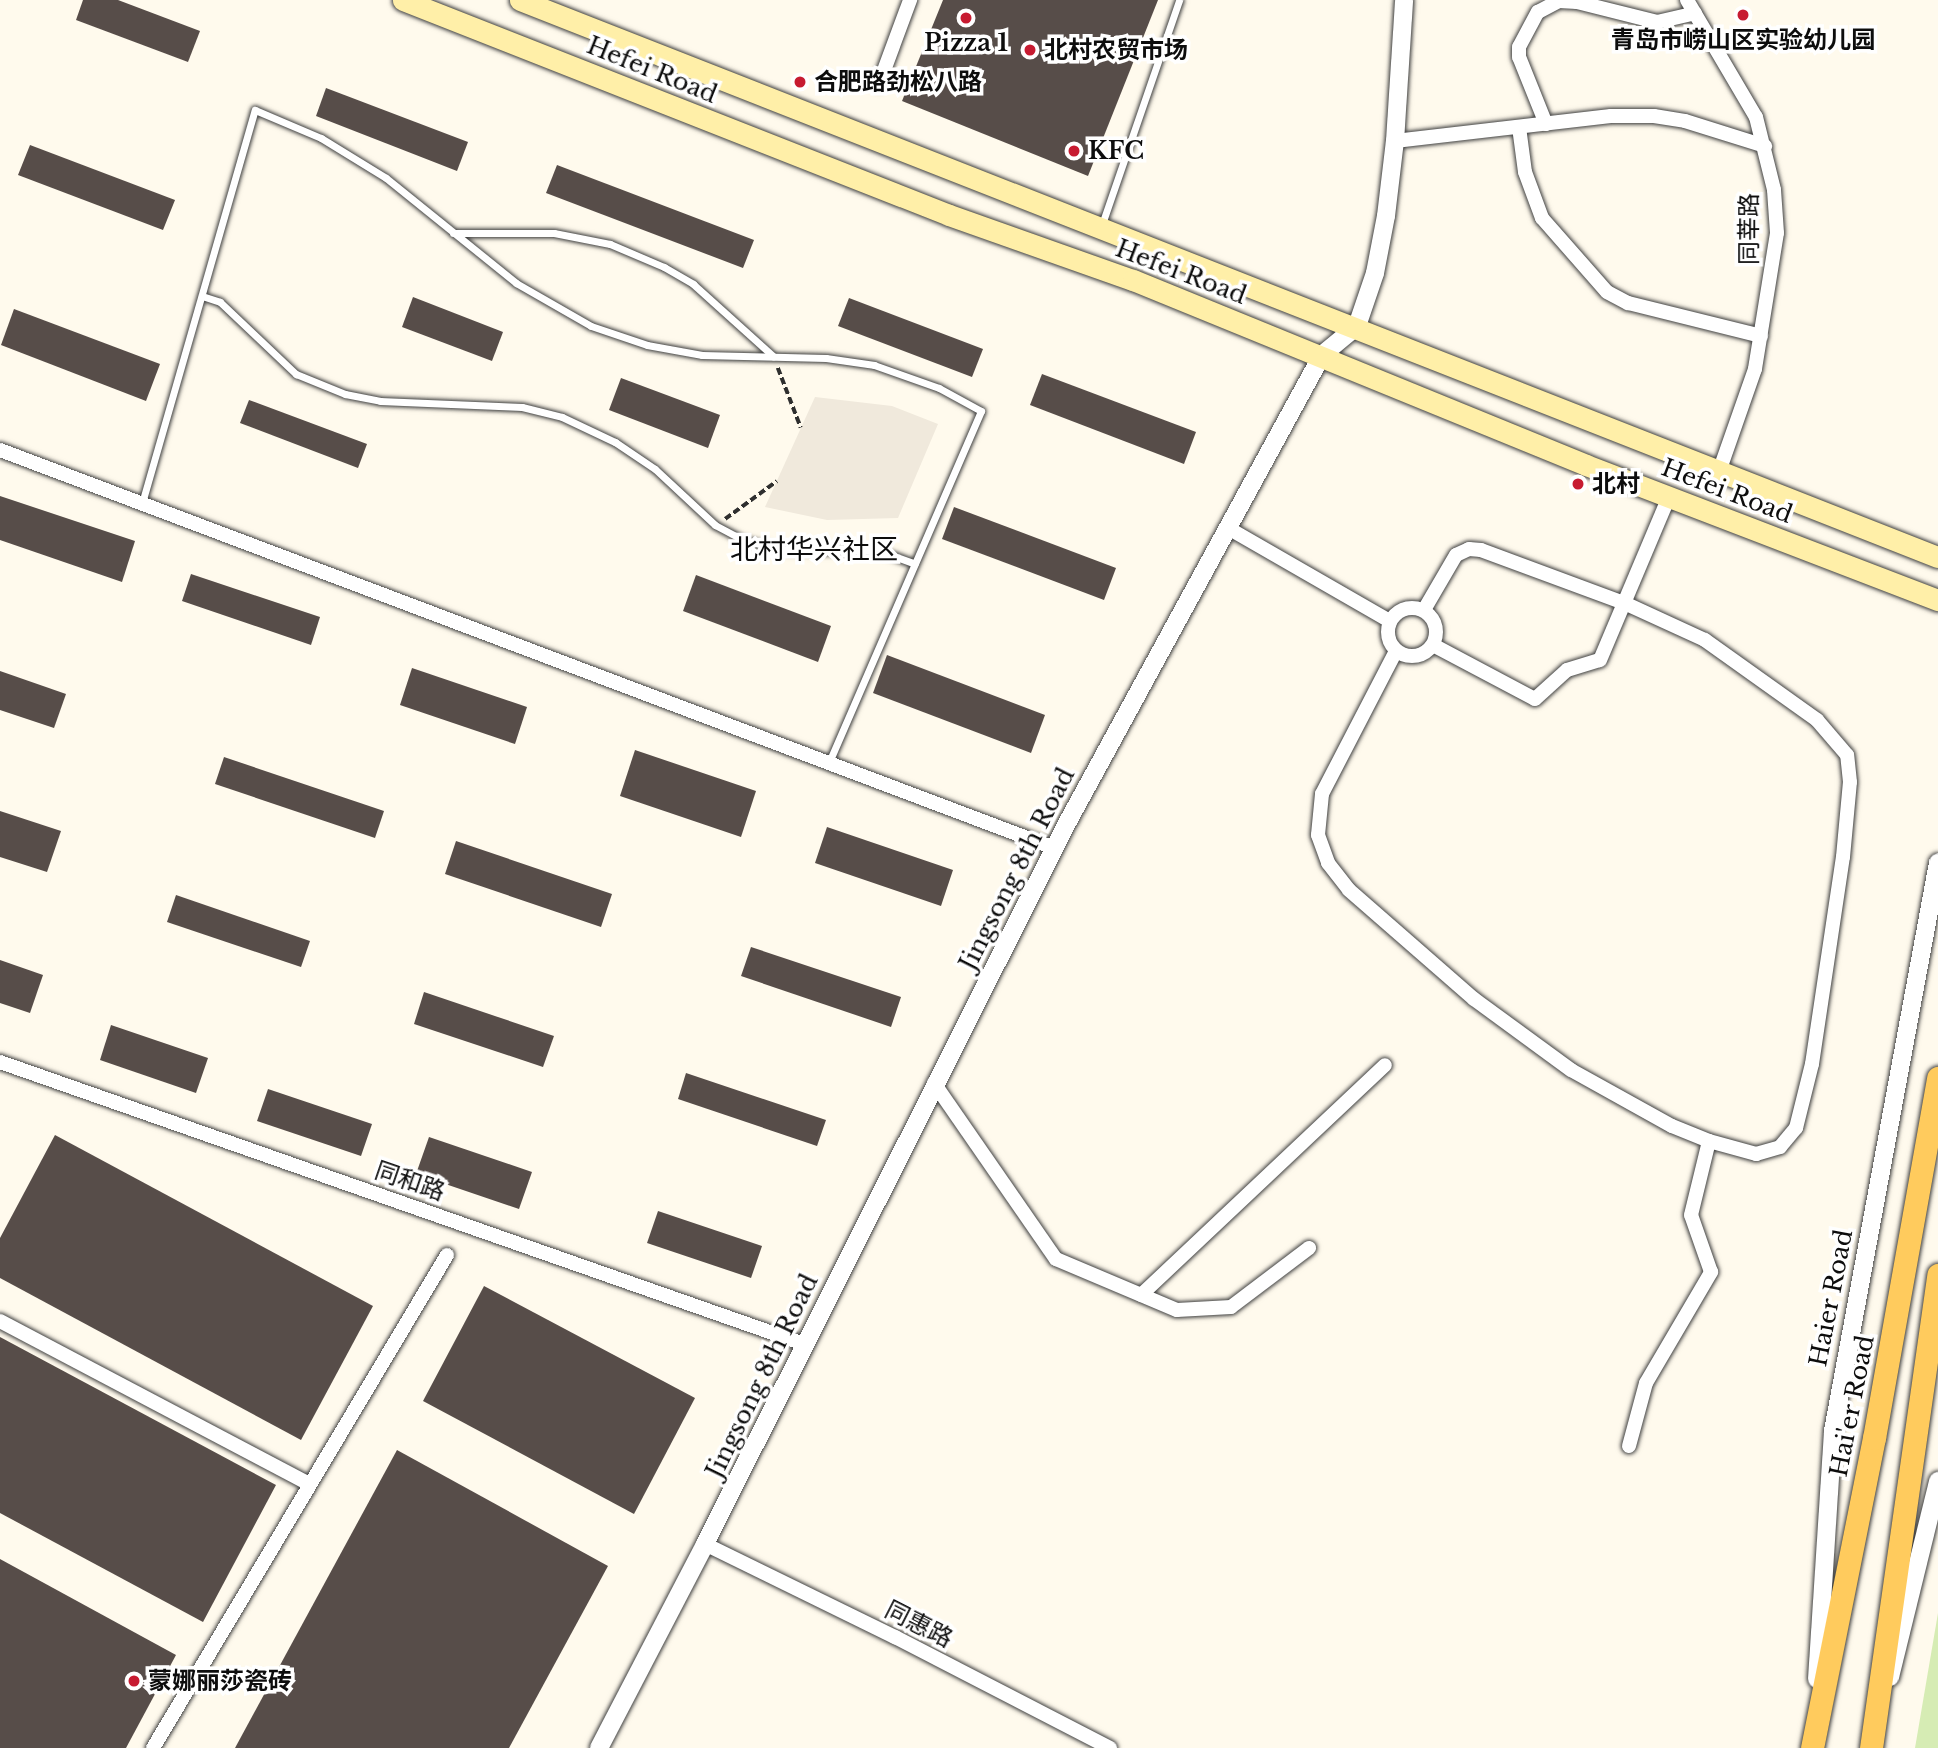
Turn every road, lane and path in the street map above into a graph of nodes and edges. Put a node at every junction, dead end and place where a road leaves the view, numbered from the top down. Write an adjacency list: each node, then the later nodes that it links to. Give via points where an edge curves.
1 (403, 0): 18 (main road, Hefei Road, via 949,215 1133,280)
2 (520, 0): 13 (main road, Hefei Road)
3 (910, 0): 8 (street)
4 (1179, 0): 13 (lane)
5 (1404, 0): 11 (street)
6 (1687, 0): 7 (street, 同莘路)
7 (1695, 13): 9 (street, via 1657,22 1559,1 1538,12 1521,38 1520,57); 12 (street, 同莘路, via 1743,90)
8 (878, 84)
9 (1546, 124): 10 (street); 12 (street, via 1611,116 1654,117 1685,121)
10 (1519, 127): 11 (street); 17 (street, via 1525,172 1542,218 1608,292 1628,303)
11 (1395, 141): 16 (street, via 1375,273)
12 (1765, 146): 17 (street, 同莘路, via 1777,233)
13 (1100, 228): 16 (main road, Hefei Road)
14 (453, 233): 15 (lane, via 386,178 321,138 255,110); 19 (lane, via 516,284 591,326 647,345 702,355); 19 (lane, via 554,233 610,244 693,284)
15 (202, 296): 25 (lane); 26 (lane, via 220,302 296,374 345,394 380,401 522,407 562,417 615,442 655,469)
16 (1357, 326): 18 (street, Jingsong 8th Road); 22 (main road, Hefei Road)
17 (1761, 337): 22 (street, 同莘路, via 1755,369)
18 (1322, 355): 24 (main road, Hefei Road); 27 (street, Jingsong 8th Road)
19 (773, 356): 20 (path); 29 (lane, via 874,365 939,388 981,411)
20 (801, 428)
21 (0, 450): 25 (street)
22 (1719, 472): 28 (main road, Hefei Road)
23 (777, 481): 26 (path)
24 (1669, 497): 30 (main road, Hefei Road); 31 (street)
25 (142, 503): 36 (street)
26 (715, 525): 29 (lane, via 743,540 784,550 869,550)
27 (1228, 528): 33 (street); 37 (street, Jingsong 8th Road)
28 (1938, 557)
29 (915, 564): 36 (lane)
30 (1938, 600)
31 (1624, 603): 32 (street, via 1469,549 1456,555 1447,567); 34 (street, via 1600,660 1567,670 1535,699); 43 (street, via 1705,640 1768,682 1817,720 1840,744 1850,764 1843,857 1812,1063 1796,1128 1770,1152 1735,1150)
32 (1424, 610): 33 (street, via 1408,607); 34 (street, via 1436,629)
33 (1390, 621): 35 (street, via 1388,637)
34 (1433, 645): 35 (street, via 1420,655)
35 (1396, 651): 43 (street, via 1322,794 1318,835 1328,863 1349,890 1474,999 1571,1070)
36 (829, 763): 37 (street)
37 (1054, 848): 42 (street, Jingsong 8th Road)
38 (1938, 863): 54 (street, Haier Road, via 1833,1431)
39 (0, 1062): 49 (street, 同和路)
40 (1385, 1065): 47 (street)
41 (1938, 1078): 54 (main road, Hai'er Road)
42 (934, 1083): 47 (street, via 1056,1259); 49 (street, Jingsong 8th Road)
43 (1709, 1141): 50 (street, via 1691,1214 1711,1272 1646,1383)
44 (1310, 1248): 47 (street, via 1230,1307 1177,1310)
45 (447, 1255): 52 (street)
46 (1938, 1275): 58 (main road)
47 (1142, 1295)
48 (0, 1321): 52 (street)
49 (804, 1344): 53 (street, Jingsong 8th Road)
50 (1629, 1446)
51 (1938, 1481): 58 (street)
52 (309, 1485): 55 (street)
53 (705, 1544): 56 (street, Jingsong 8th Road); 57 (street, 同惠路)
54 (1813, 1746)
55 (153, 1748)
56 (599, 1748)
57 (1110, 1748)
58 (1872, 1748)

